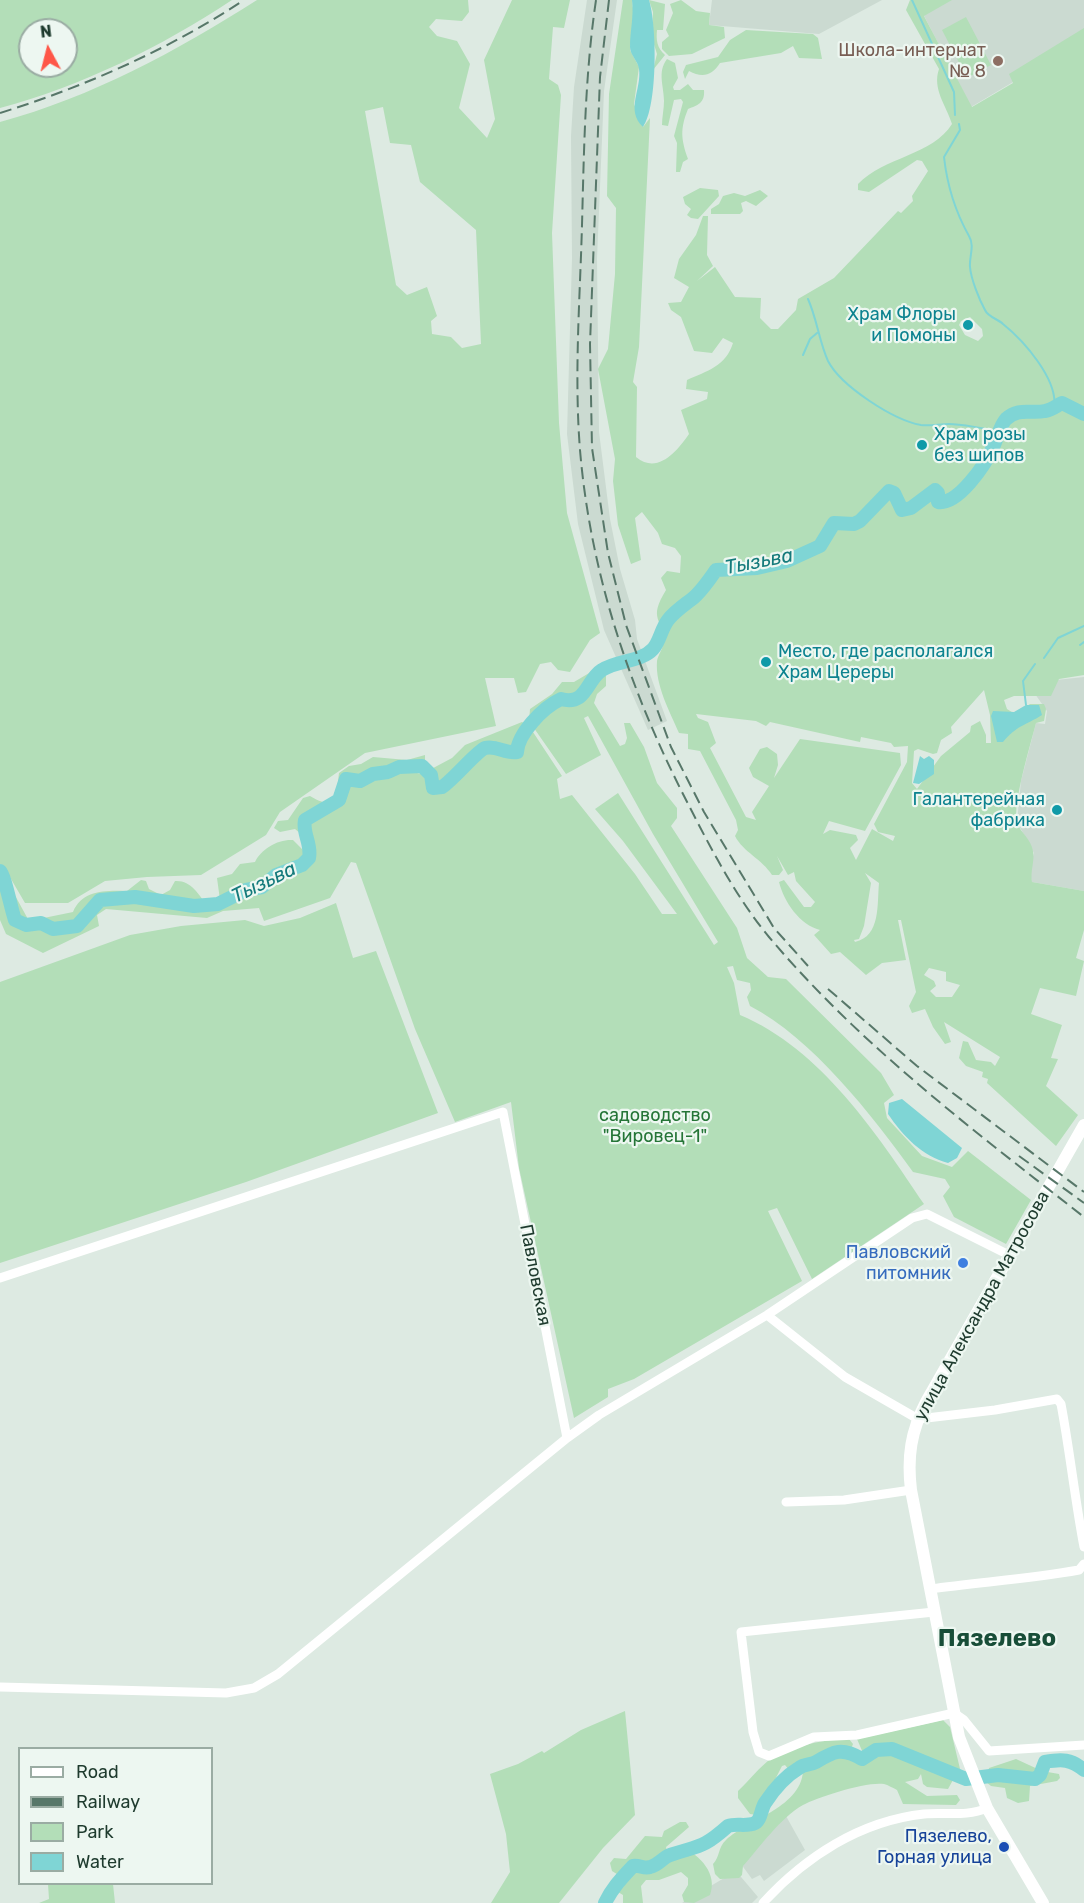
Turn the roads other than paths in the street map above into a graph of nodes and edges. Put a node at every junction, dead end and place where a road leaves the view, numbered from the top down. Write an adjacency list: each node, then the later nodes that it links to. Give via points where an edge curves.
1 (1084, 1125): 2 (main road, улица Александра Матросова)
2 (1009, 1255): 4 (street, via 920,1214); 5 (main road, улица Александра Матросова)
3 (0, 1278): 6 (street, Павловская, via 503,1112)
4 (767, 1315): 5 (street, via 845,1377); 6 (street)
5 (918, 1419): 7 (main road, улица Александра Матросова, via 909,1448); 9 (street, via 1057,1399 1062,1404)
6 (567, 1437): 13 (street, via 278,1674 254,1688 226,1693)
7 (911, 1490): 8 (street, via 844,1500); 11 (main road, улица Александра Матросова)
8 (786, 1503)
9 (1084, 1547)
10 (1084, 1564): 11 (street, via 1079,1570 1029,1579)
11 (930, 1589): 12 (main road, улица Александра Матросова)
12 (934, 1612): 14 (main road, улица Александра Матросова); 14 (street, via 741,1632 753,1732 759,1752 769,1755 814,1737 857,1735)
13 (0, 1688)
14 (954, 1713): 15 (street, via 989,1751); 16 (main road, улица Александра Матросова, via 963,1750)
15 (1084, 1745)
16 (987, 1808): 17 (street, via 896,1819 849,1836 813,1856 784,1879); 18 (main road, улица Александра Матросова)
17 (763, 1903)
18 (1043, 1903)

